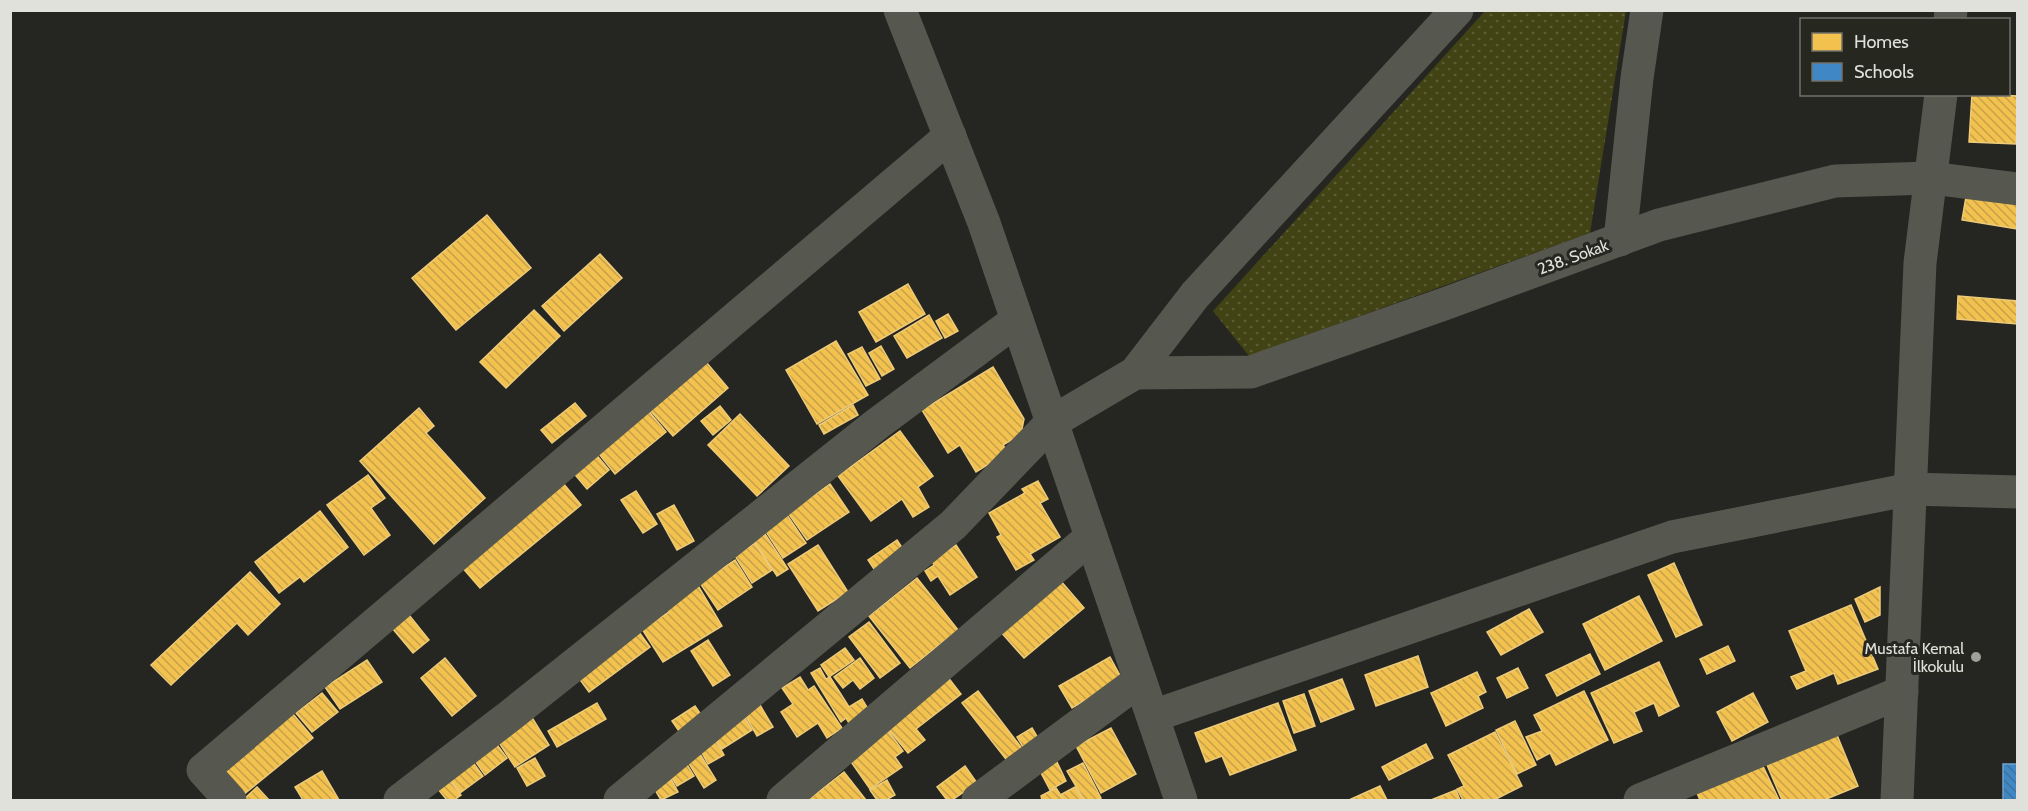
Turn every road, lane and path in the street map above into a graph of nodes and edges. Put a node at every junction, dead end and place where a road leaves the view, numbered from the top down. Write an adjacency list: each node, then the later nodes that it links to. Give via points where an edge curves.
1 (900, 10): 5 (street)
2 (1457, 10): 10 (street, via 1195,295)
3 (1647, 10): 8 (street)
4 (1941, 96): 6 (street)
5 (950, 136): 9 (street); 18 (street, via 203,770)
6 (1931, 178): 7 (street, 238. Sokak); 8 (street, 238. Sokak, via 1834,181 1659,225); 12 (street, via 1920,263)
7 (2018, 189)
8 (1620, 240): 10 (street, 238. Sokak, via 1251,372)
9 (1017, 320): 11 (street); 19 (street, via 877,424)
10 (1135, 373): 11 (street)
11 (1052, 422): 14 (street); 20 (street, via 953,525)
12 (1911, 489): 13 (street); 16 (street); 17 (street, via 1672,537)
13 (2018, 492)
14 (1091, 537): 15 (street); 21 (street)
15 (1140, 680): 17 (street); 22 (street)
16 (1902, 692): 24 (street); 25 (street)
17 (1153, 716): 23 (street)
18 (230, 801)
19 (400, 801)
20 (620, 801)
21 (783, 801)
22 (978, 801)
23 (1181, 801)
24 (1640, 801)
25 (1897, 801)

